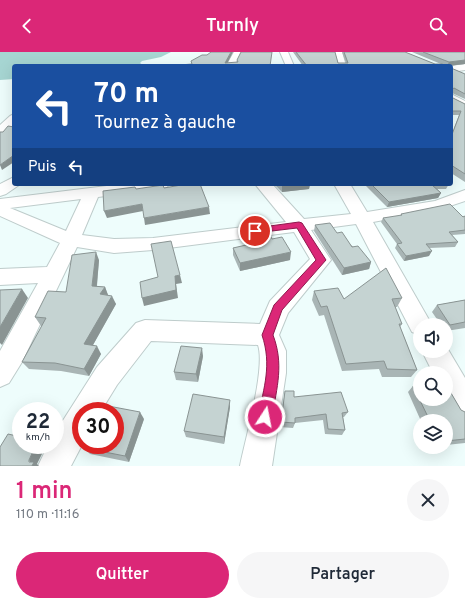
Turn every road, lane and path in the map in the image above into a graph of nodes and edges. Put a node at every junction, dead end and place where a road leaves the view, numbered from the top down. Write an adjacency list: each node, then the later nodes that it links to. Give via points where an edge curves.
1 (238, 52): 4 (street)
2 (284, 52): 5 (street)
3 (338, 52): 6 (street)
4 (231, 64)
5 (289, 64)
6 (341, 64)
7 (465, 67): 8 (street)
8 (453, 69)
9 (453, 70): 10 (street)
10 (465, 76)
11 (453, 93): 12 (street)
12 (465, 106)
13 (12, 111): 14 (street)
14 (4, 130)
15 (12, 183): 20 (street)
16 (144, 186): 21 (street)
17 (265, 186): 26 (street)
18 (343, 186): 25 (street)
19 (453, 186): 22 (street)
20 (0, 192)
21 (92, 192): 23 (street); 27 (street)
22 (465, 195): 25 (street, via 438,204)
23 (0, 204)
24 (0, 210): 27 (street)
25 (362, 218): 26 (street); 30 (street)
26 (299, 225): 27 (street, via 153,244 114,246); 31 (street, via 321,260 278,308)
27 (71, 240): 28 (street)
28 (53, 274): 29 (street); 33 (street, via 13,354)
29 (0, 277)
30 (416, 318)
31 (267, 335): 34 (street, via 145,330 107,376); 38 (street, via 273,351 273,373)
32 (439, 358): 35 (street)
33 (0, 374)
34 (91, 402)
35 (465, 405)
36 (72, 433): 37 (street)
37 (54, 466)
38 (256, 466)

